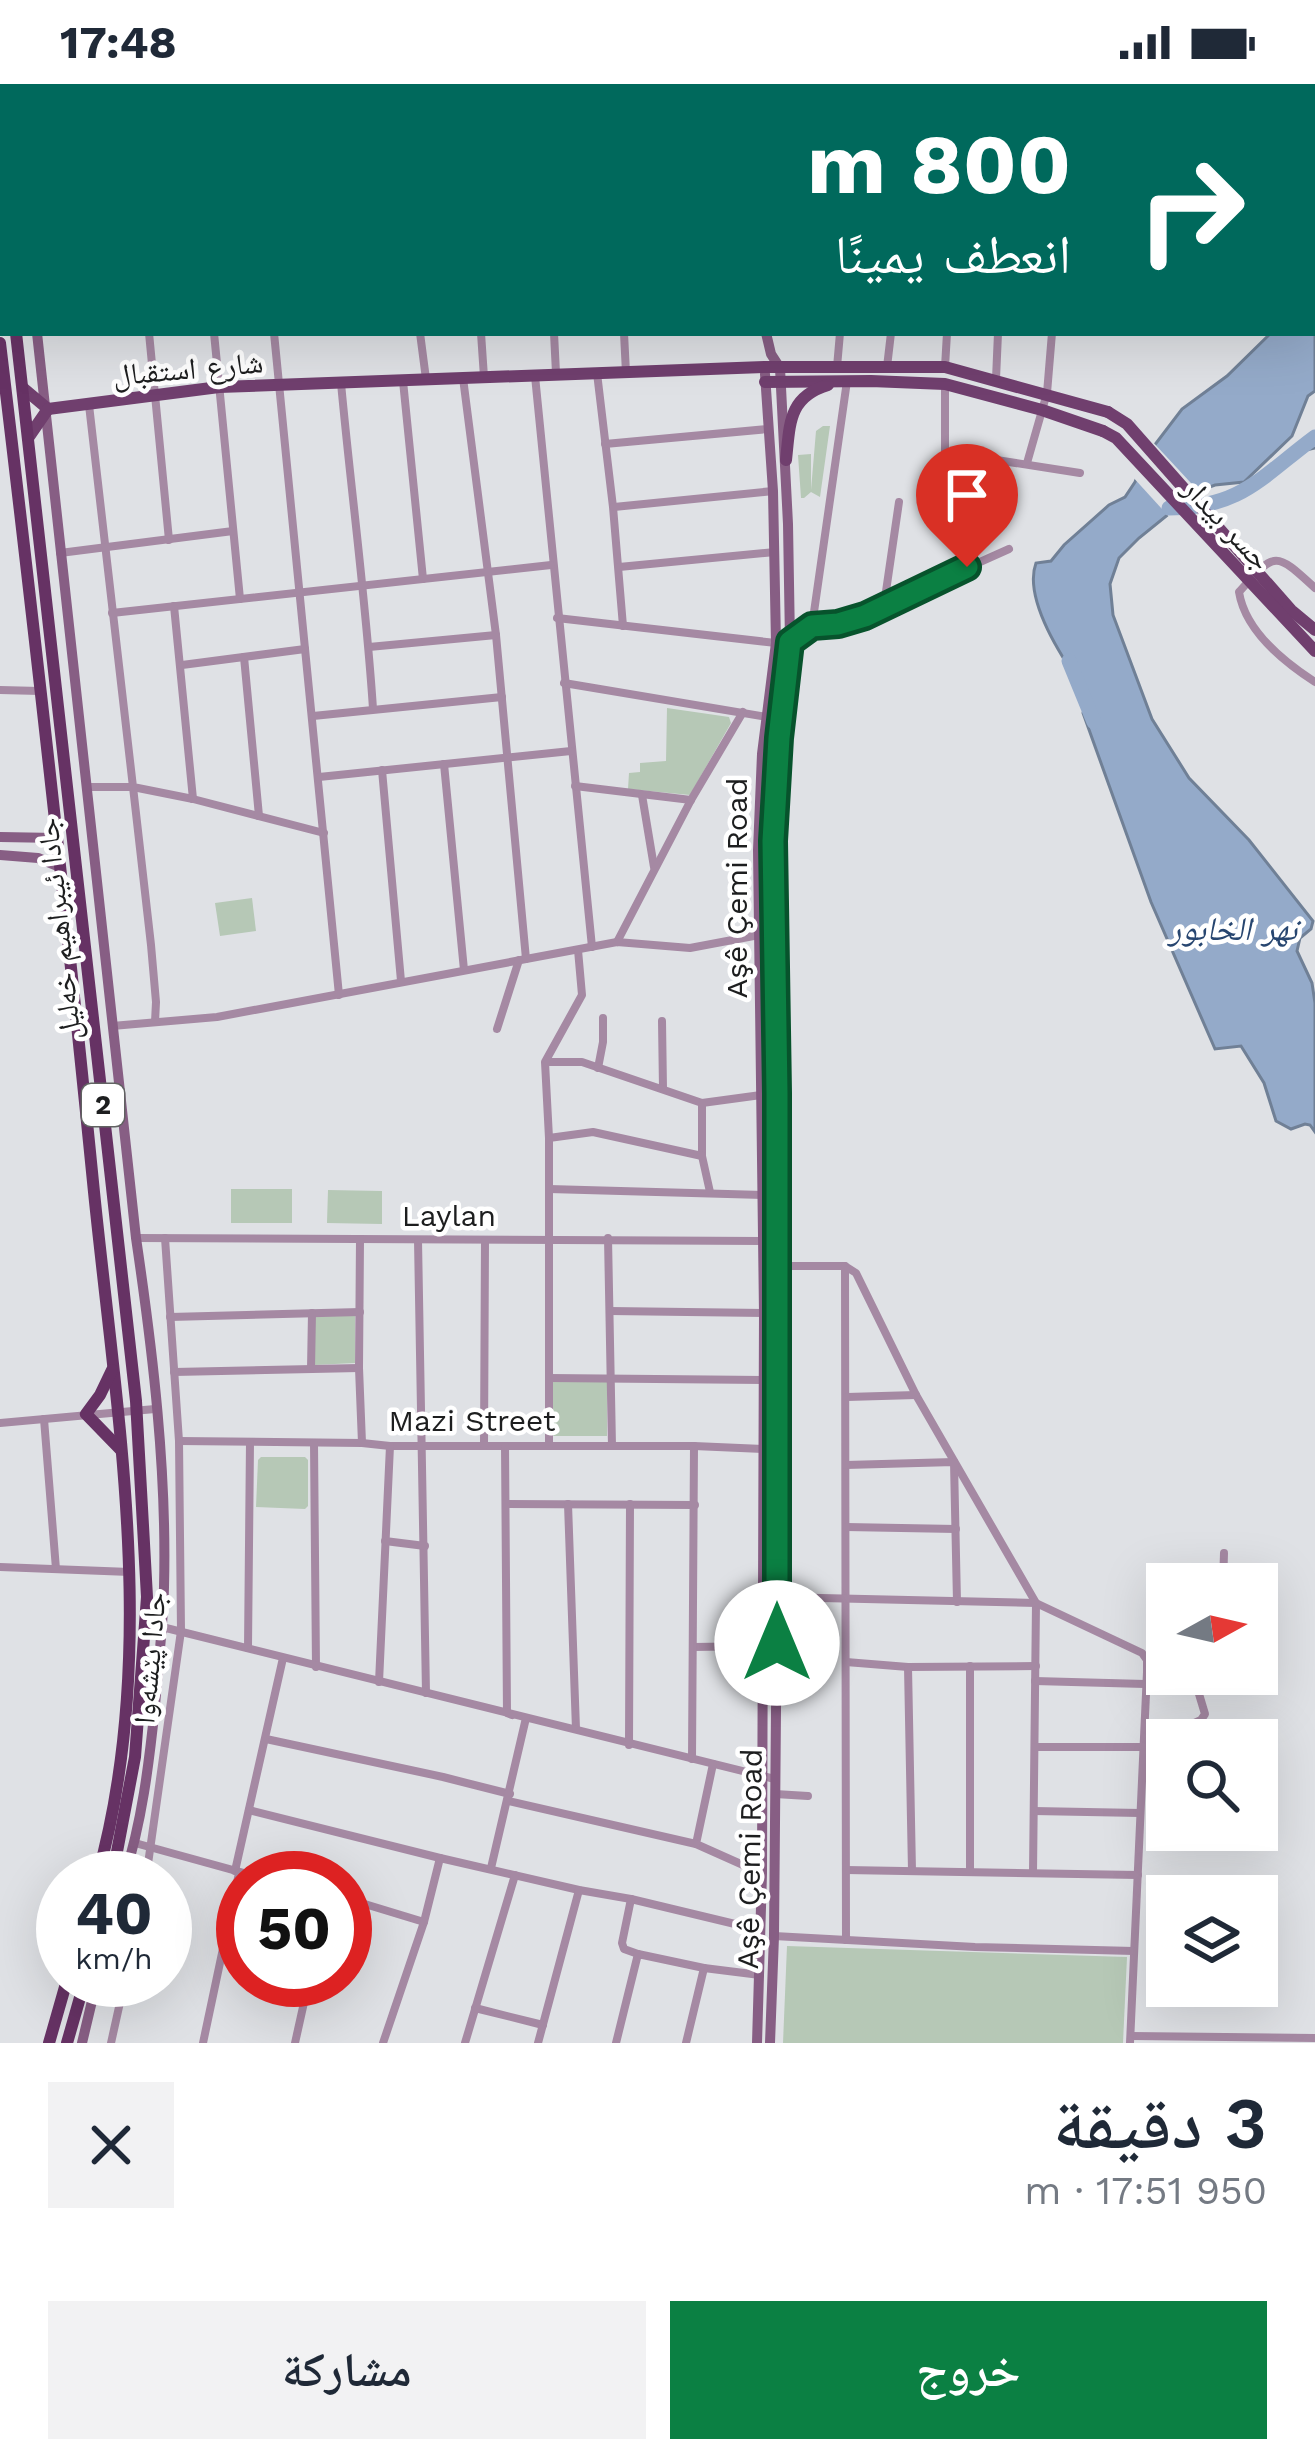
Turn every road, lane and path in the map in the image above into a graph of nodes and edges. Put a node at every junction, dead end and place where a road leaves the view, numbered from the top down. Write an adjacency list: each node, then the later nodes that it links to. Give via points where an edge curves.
1 (16, 336): 36 (highway, جادا ئیبراهیم خەلیل / 2)
2 (38, 336): 41 (main road, جادا ئیبراهیم خەلیل)
3 (148, 336): 38 (street)
4 (214, 336): 35 (street)
5 (274, 336): 34 (street)
6 (420, 336): 28 (street)
7 (482, 336): 26 (street)
8 (554, 336): 23 (street)
9 (625, 336): 21 (street)
10 (766, 336): 19 (main road, Aşê Çemi Road)
11 (840, 336): 20 (street)
12 (891, 336): 17 (street)
13 (947, 336): 18 (street)
14 (998, 336): 29 (street)
15 (1052, 336): 37 (street)
16 (0, 343): 40 (highway, 2)
17 (887, 367): 18 (main road); 20 (main road)
18 (945, 367): 29 (main road)
19 (767, 368): 21 (main road, شارع استقبال); 24 (main road, شارع استقبال); 43 (main road, Aşê Çemi Road)
20 (837, 368): 24 (main road)
21 (626, 373): 22 (main road, شارع استقبال)
22 (597, 374): 23 (main road, شارع استقبال); 45 (street)
23 (556, 375): 25 (main road, شارع استقبال)
24 (780, 375): 31 (main road); 46 (main road, Aşê Çemi Road)
25 (535, 376): 26 (main road, شارع استقبال); 58 (street)
26 (484, 377): 27 (main road, شارع استقبال)
27 (463, 378): 28 (main road, شارع استقبال); 60 (street)
28 (426, 380): 30 (main road, شارع استقبال)
29 (996, 380): 37 (main road)
30 (403, 381): 32 (main road, شارع استقبال); 61 (street)
31 (847, 381): 33 (main road); 46 (main road, via 803,395); 73 (street)
32 (341, 382): 34 (main road, شارع استقبال); 62 (street)
33 (944, 384): 42 (main road); 47 (street, via 945,452)
34 (278, 385): 35 (main road, شارع استقبال); 64 (street)
35 (219, 387): 38 (main road, شارع استقبال); 52 (street)
36 (23, 388): 41 (main road); 44 (highway, جادا ئیبراهیم خەلیل / 2)
37 (1046, 393): 42 (street); 74 (main road, جسر بيدار, bridge, via 1127,424)
38 (155, 394): 39 (main road, شارع استقبال); 53 (street)
39 (89, 404): 41 (main road, شارع استقبال); 54 (street)
40 (4, 407): 67 (highway, 2)
41 (48, 410): 44 (main road); 57 (main road, جادا ئیبراهیم خەلیل)
42 (1042, 410): 47 (street); 81 (main road, جسر بيدار, bridge, via 1116,438)
43 (769, 429): 45 (street); 49 (main road, Aşê Çemi Road)
44 (28, 438): 66 (highway, جادا ئیبراهیم خەلیل / 2)
45 (605, 444): 51 (street)
46 (786, 460): 76 (main road, Aşê Çemi Road)
47 (1027, 463): 48 (street)
48 (1080, 473)
49 (773, 491): 51 (street); 56 (main road, Aşê Çemi Road)
50 (899, 502): 68 (street)
51 (614, 507): 59 (street)
52 (233, 531): 53 (street); 65 (street)
53 (169, 540): 54 (street)
54 (104, 547): 57 (street); 70 (street)
55 (1009, 548): 68 (street)
56 (775, 552): 59 (street); 77 (main road, Aşê Çemi Road)
57 (60, 553): 101 (main road, جادا ئیبراهیم خەلیل)
58 (552, 565): 60 (street); 71 (street)
59 (619, 567): 72 (street)
60 (488, 572): 61 (street); 75 (street)
61 (423, 579): 62 (street)
62 (362, 585): 64 (street); 78 (street)
63 (1315, 588): 85 (street, via 1275,560 1239,592 1266,642)
64 (299, 592): 65 (street); 79 (street)
65 (240, 599): 69 (street)
66 (45, 602): 67 (highway); 80 (highway, جادا ئیبراهیم خەلیل / 2)
67 (30, 603): 82 (highway, 2)
68 (884, 605): 73 (street, via 850,622)
69 (174, 606): 70 (street); 84 (street)
70 (112, 613): 100 (street)
71 (557, 618): 72 (street); 86 (street)
72 (623, 626): 77 (street)
73 (812, 626): 76 (street)
74 (1315, 630)
75 (496, 635): 78 (street); 89 (street)
76 (790, 642): 145 (main road, Aşê Çemi Road, via 773,841)
77 (776, 643): 93 (main road, Aşê Çemi Road)
78 (369, 647): 90 (street)
79 (305, 649): 83 (street); 92 (street)
80 (51, 650): 82 (highway); 113 (highway, جادا ئیبراهیم خەلیل / 2)
81 (1315, 651)
82 (35, 653): 88 (highway, 2)
83 (244, 657): 84 (street); 105 (street)
84 (182, 665): 103 (street)
85 (1315, 682)
86 (564, 683): 91 (street); 94 (street)
87 (0, 690): 88 (street)
88 (40, 691): 108 (highway, 2)
89 (502, 697): 90 (street); 95 (street)
90 (373, 709): 92 (street)
91 (743, 712): 93 (street); 104 (street)
92 (313, 716): 98 (street)
93 (767, 717): 114 (main road, Aşê Çemi Road)
94 (571, 751): 95 (street); 99 (street)
95 (509, 757): 96 (street); 118 (street)
96 (444, 764): 97 (street); 119 (street)
97 (382, 770): 98 (street); 120 (street)
98 (319, 777): 106 (street)
99 (574, 785): 102 (street); 116 (street)
100 (133, 787): 101 (street); 103 (street); 123 (street)
101 (87, 788): 112 (main road, جادا ئیبراهیم خەلیل)
102 (642, 795): 104 (street); 111 (street)
103 (193, 799): 105 (street)
104 (691, 800): 111 (street)
105 (259, 816): 106 (street)
106 (324, 833): 121 (street)
107 (0, 837): 108 (main road)
108 (58, 838): 110 (highway, 2)
109 (0, 855): 110 (main road)
110 (60, 867): 153 (highway, جادا ئیبراهیم خەلیل / 2)
111 (655, 869): 115 (street)
112 (101, 917): 113 (highway); 125 (main road, جادا ئیبراهیم خەلیل)
113 (83, 919): 162 (highway, جادا ئیبراهیم خەلیل / 2)
114 (759, 935): 115 (street, via 690,948); 130 (main road, Aşê Çemi Road)
115 (616, 942): 116 (street)
116 (592, 947): 117 (street)
117 (578, 950): 118 (street); 127 (street, via 583,995)
118 (523, 960): 119 (street); 126 (street)
119 (464, 970): 120 (street)
120 (401, 982): 121 (street)
121 (339, 995): 123 (street)
122 (603, 1018): 128 (street)
123 (155, 1022): 125 (street)
124 (662, 1022): 129 (street)
125 (112, 1026): 137 (main road, جادا ئیبراهیم خەلیل)
126 (497, 1029)
127 (545, 1062): 128 (street); 132 (street)
128 (598, 1068): 129 (street)
129 (663, 1089): 131 (street)
130 (761, 1094): 131 (street); 136 (main road, Aşê Çemi Road)
131 (702, 1102): 133 (street)
132 (549, 1138): 133 (street, via 593,1132); 134 (street)
133 (702, 1156): 135 (street)
134 (549, 1189): 135 (street); 139 (street)
135 (710, 1192): 136 (street)
136 (763, 1196): 144 (main road, Aşê Çemi Road)
137 (136, 1238): 138 (street, Laylan); 161 (main road, جادا ئیبراهیم خەلیل)
138 (165, 1238): 141 (street, Laylan); 151 (street, جادا پێشەوا)
139 (549, 1238): 140 (street, Laylan); 143 (street, Laylan); 157 (street)
140 (608, 1238): 144 (street, Laylan); 147 (street)
141 (360, 1240): 142 (street, Laylan); 148 (street)
142 (418, 1240): 143 (street, Laylan); 173 (street)
143 (485, 1240): 171 (street)
144 (763, 1241): 150 (main road, Aşê Çemi Road)
145 (777, 1266): 146 (street); 195 (main road, Aşê Çemi Road)
146 (845, 1266): 159 (street, via 858,1276); 160 (street)
147 (610, 1311): 150 (street); 156 (street)
148 (360, 1312): 149 (street); 152 (street)
149 (312, 1313): 151 (street); 154 (street)
150 (764, 1313): 158 (main road, Aşê Çemi Road)
151 (170, 1317): 155 (street, جادا پێشەوا)
152 (359, 1368): 154 (street); 170 (street)
153 (112, 1369): 163 (highway, جادا ئیبراهیم خەلیل / 2); 164 (highway)
154 (311, 1369): 155 (street)
155 (174, 1372): 167 (street, جادا پێشەوا)
156 (611, 1377): 157 (street); 158 (street); 176 (street)
157 (549, 1378): 175 (street)
158 (763, 1380): 179 (main road, Aşê Çemi Road)
159 (916, 1395): 160 (street); 180 (street)
160 (847, 1397): 181 (street)
161 (155, 1409): 162 (street); 199 (main road, جادا ئیبراهیم خەلیل)
162 (136, 1411): 163 (street); 235 (highway, جادا ئیبراهیم خەلیل / 2, via 146,1619 135,1757)
163 (117, 1413): 164 (street); 178 (highway, جادا ئیبراهیم خەلیل / 2)
164 (86, 1414): 165 (street); 178 (highway)
165 (44, 1419): 166 (street); 193 (street)
166 (0, 1423)
167 (179, 1441): 168 (street, Mazi Street); 200 (street, جادا پێشەوا)
168 (250, 1442): 169 (street, Mazi Street); 203 (street)
169 (314, 1443): 170 (street, Mazi Street); 208 (street)
170 (362, 1443): 172 (street, Mazi Street)
171 (484, 1445): 173 (street, Mazi Street); 174 (street, Mazi Street)
172 (390, 1446): 173 (street, Mazi Street); 188 (street)
173 (423, 1446): 189 (street)
174 (506, 1446): 175 (street, Mazi Street); 182 (street)
175 (549, 1446): 176 (street, Mazi Street)
176 (612, 1446): 177 (street, Mazi Street)
177 (694, 1446): 179 (street, Mazi Street); 185 (street)
178 (120, 1449): 194 (highway, جادا ئیبراهیم خەلیل / 2)
179 (763, 1449): 201 (main road, Aşê Çemi Road)
180 (954, 1462): 181 (street); 187 (street); 198 (street)
181 (846, 1465): 186 (street)
182 (506, 1504): 183 (street); 215 (street, via 507,1713)
183 (568, 1504): 184 (street); 217 (street)
184 (630, 1504): 185 (street); 219 (street)
185 (694, 1505): 202 (street)
186 (846, 1528): 187 (street); 196 (street)
187 (956, 1529): 197 (street)
188 (386, 1541): 189 (street); 211 (street)
189 (425, 1546): 213 (street)
190 (1224, 1553): 191 (street)
191 (1224, 1563)
192 (0, 1567): 193 (street)
193 (56, 1569): 194 (street)
194 (130, 1572): 234 (highway, جادا ئیبراهیم خەلیل / 2, via 122,1744)
195 (777, 1598): 196 (street); 224 (main road, Aşê Çemi Road)
196 (846, 1601): 197 (street); 205 (street)
197 (957, 1602): 198 (street)
198 (1036, 1603): 207 (street); 212 (street, via 1142,1653)
199 (162, 1627): 200 (street); 231 (main road, جادا ئیبراهیم خەلیل)
200 (181, 1631): 203 (street); 233 (street, جادا پێشەوا)
201 (763, 1646): 202 (street); 224 (main road, Aşê Çemi Road)
202 (693, 1647): 222 (street)
203 (248, 1648): 204 (street)
204 (283, 1658): 208 (street); 218 (street)
205 (846, 1662): 209 (street); 241 (street)
206 (970, 1666): 207 (street); 209 (street); 243 (street)
207 (1036, 1666): 210 (street)
208 (316, 1667): 211 (street)
209 (908, 1667): 242 (street)
210 (1035, 1681): 212 (street); 221 (street)
211 (379, 1682): 213 (street)
212 (1145, 1684): 220 (street)
213 (426, 1694): 215 (street)
214 (1200, 1695): 220 (street, via 1202,1720)
215 (514, 1715): 216 (street)
216 (526, 1718): 217 (street); 227 (street)
217 (576, 1730): 219 (street)
218 (266, 1738): 227 (street); 228 (street)
219 (629, 1745): 222 (street)
220 (1143, 1747): 221 (street); 230 (street)
221 (1035, 1748): 229 (street)
222 (692, 1759): 223 (street)
223 (713, 1764): 224 (street); 232 (street)
224 (769, 1778): 225 (main road, Aşê Çemi Road); 244 (main road, Aşê Çemi Road)
225 (775, 1795): 226 (street); 252 (main road, Aşê Çemi Road)
226 (808, 1796)
227 (509, 1798): 232 (street); 240 (street)
228 (249, 1810): 237 (street); 238 (street)
229 (1034, 1811): 230 (street); 245 (street)
230 (1140, 1813): 247 (street)
231 (135, 1843): 233 (street); 236 (main road, جادا ئیبراهیم خەلیل)
232 (696, 1844): 244 (street)
233 (152, 1849): 239 (street)
234 (104, 1851)
235 (117, 1851)
236 (132, 1851)
237 (241, 1851)
238 (440, 1858): 240 (street); 251 (street)
239 (216, 1866)
240 (491, 1869): 246 (street)
241 (846, 1870): 242 (street); 253 (street)
242 (912, 1871): 243 (street)
243 (970, 1872): 245 (street)
244 (762, 1873): 252 (main road, Aşê Çemi Road)
245 (1033, 1873): 247 (street)
246 (515, 1875): 248 (street); 264 (street)
247 (1138, 1875): 254 (street)
248 (579, 1890): 249 (street); 265 (street)
249 (631, 1899): 252 (street); 255 (street, via 622,1943)
250 (372, 1906): 251 (street)
251 (424, 1922): 274 (street)
252 (768, 1933): 253 (street); 257 (main road, Aşê Çemi Road); 280 (main road, Aşê Çemi Road)
253 (846, 1940): 254 (street)
254 (1135, 1951): 267 (street)
255 (638, 1954): 256 (street); 277 (street)
256 (704, 1968): 257 (street); 278 (street)
257 (760, 1975): 279 (main road, Aşê Çemi Road)
258 (216, 1981): 272 (street)
259 (59, 2007): 268 (highway)
260 (78, 2007): 269 (highway)
261 (91, 2007): 270 (main road)
262 (118, 2007): 271 (street)
263 (303, 2007): 273 (street)
264 (475, 2008): 265 (street); 275 (street)
265 (543, 2025): 276 (street)
266 (1315, 2038): 267 (street)
267 (1130, 2040)
268 (49, 2043)
269 (68, 2043)
270 (82, 2043)
271 (111, 2043)
272 (203, 2043)
273 (295, 2043)
274 (383, 2043)
275 (465, 2043)
276 (538, 2043)
277 (616, 2043)
278 (686, 2043)
279 (757, 2043)
280 (770, 2043)

